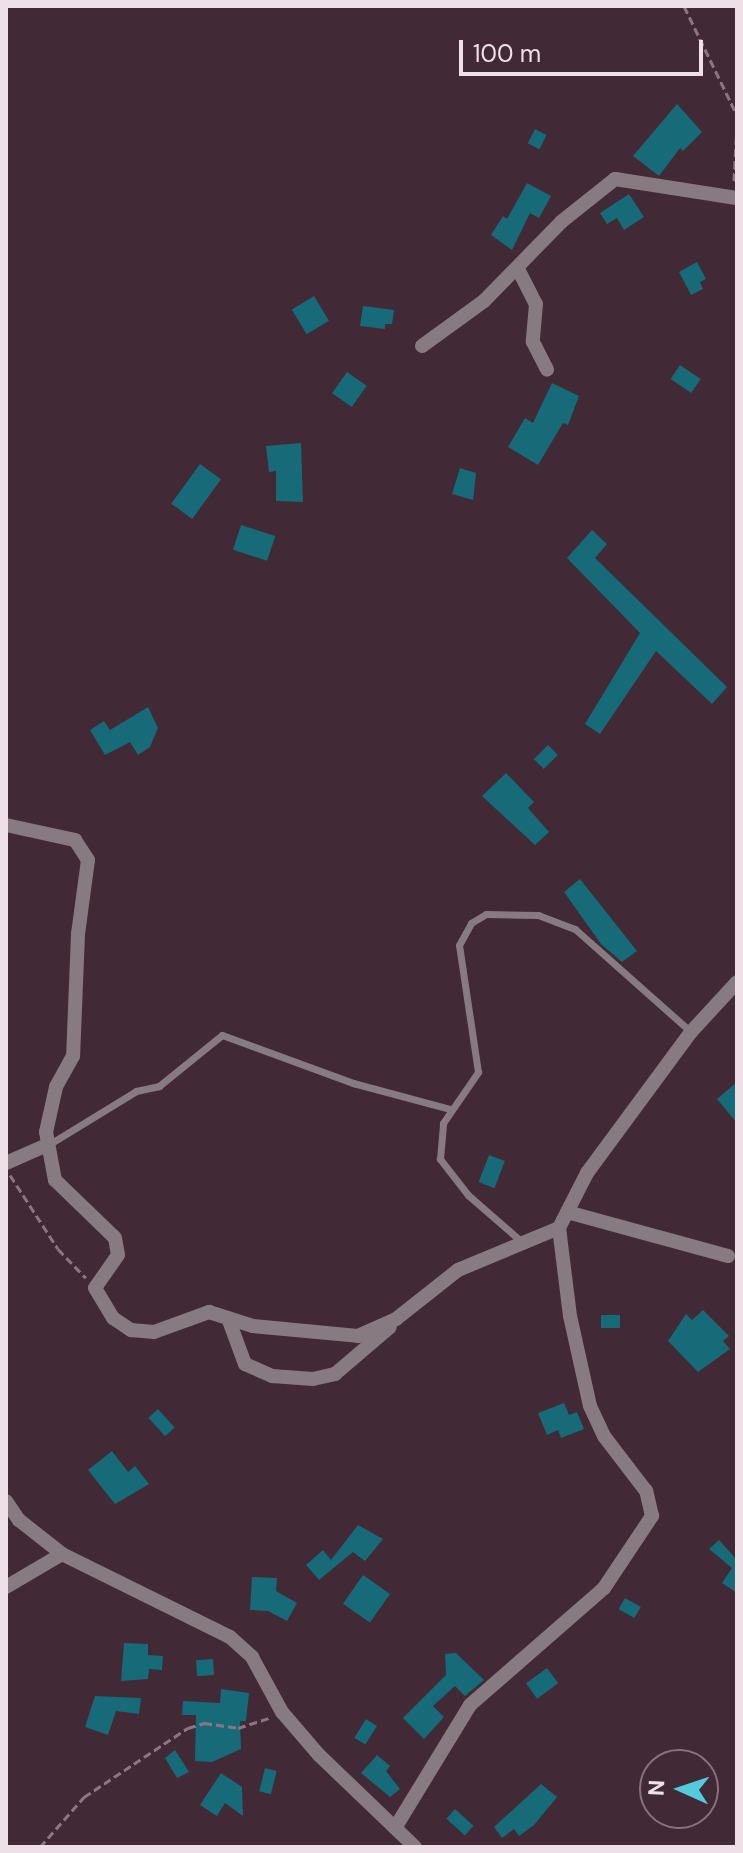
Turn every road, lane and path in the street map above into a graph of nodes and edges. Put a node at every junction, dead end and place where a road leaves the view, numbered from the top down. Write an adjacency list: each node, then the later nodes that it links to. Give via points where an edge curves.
1 (684, 6): 2 (path)
2 (737, 115)
3 (737, 123): 4 (path)
4 (735, 198): 5 (street, via 615,179 561,222)
5 (519, 271): 6 (street); 7 (street, via 536,304 533,342)
6 (422, 346)
7 (547, 370)
8 (6, 825): 12 (street, via 75,840 88,860 78,934 73,1056 56,1087)
9 (737, 982): 10 (street)
10 (691, 1032): 11 (lane, via 575,929 538,915 486,914 471,923 459,945 478,1072 473,1086); 14 (street, via 587,1173)
11 (450, 1109): 12 (lane, via 353,1083 222,1035 159,1086 136,1091); 16 (lane, via 443,1123 440,1159 468,1195)
12 (47, 1145): 13 (street); 18 (street, via 55,1180 119,1248)
13 (6, 1166): 18 (path, via 58,1249)
14 (567, 1212): 15 (street); 17 (street)
15 (559, 1228): 16 (street); 25 (street, via 570,1316 590,1406 604,1436 646,1491 652,1516 604,1588 470,1705)
16 (523, 1243): 20 (street, via 458,1270)
17 (728, 1256)
18 (95, 1288): 19 (street, via 100,1303 131,1330 154,1332 203,1311)
19 (228, 1318): 20 (street, via 253,1326 358,1336); 20 (street, via 245,1364 272,1376 313,1379 335,1374)
20 (396, 1319)
21 (6, 1501): 22 (street, via 19,1520)
22 (62, 1554): 23 (street); 24 (street, via 230,1637 252,1657)
23 (6, 1587)
24 (282, 1712): 25 (street); 26 (path, via 238,1728 204,1723 188,1728 84,1797)
25 (395, 1828): 27 (street)
26 (40, 1847)
27 (415, 1847)

